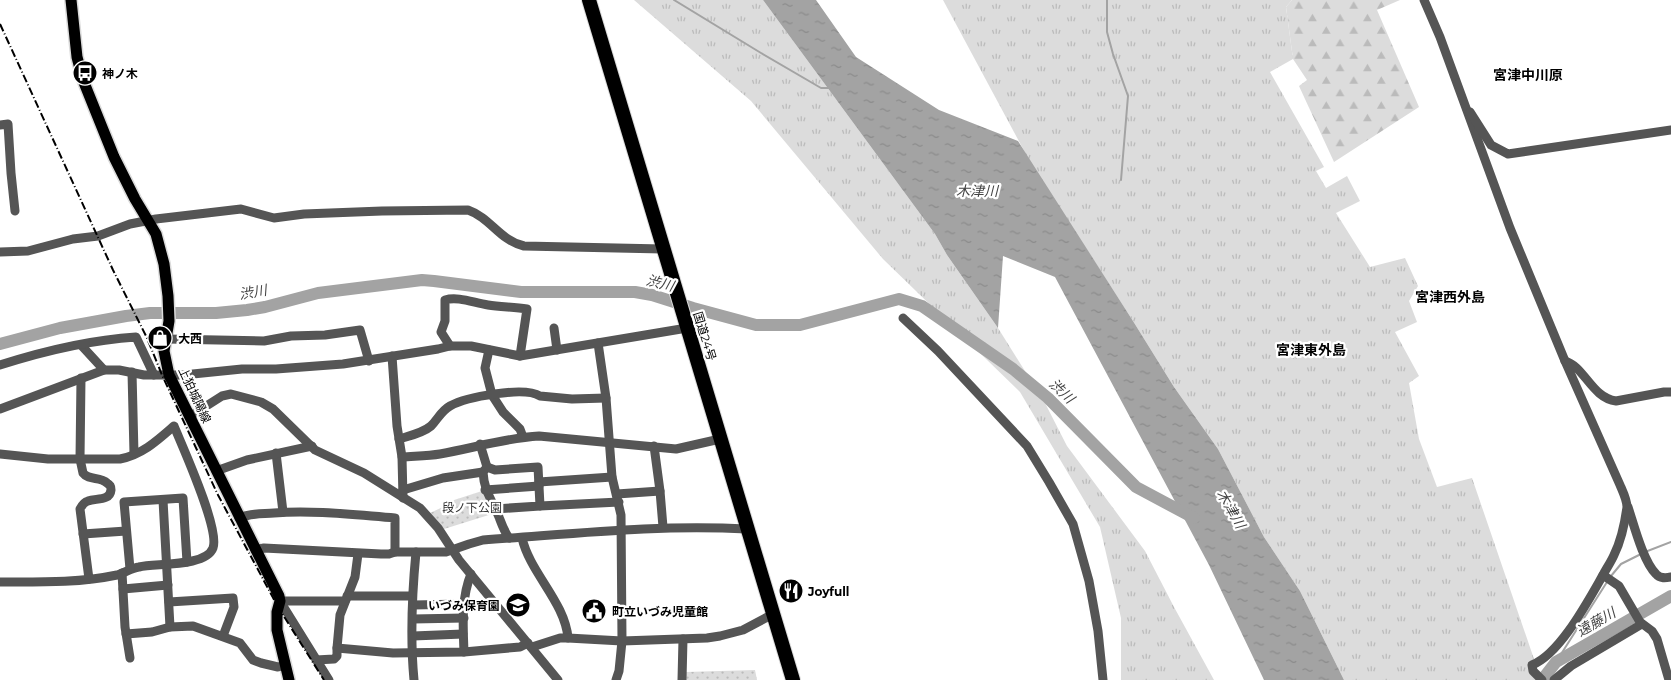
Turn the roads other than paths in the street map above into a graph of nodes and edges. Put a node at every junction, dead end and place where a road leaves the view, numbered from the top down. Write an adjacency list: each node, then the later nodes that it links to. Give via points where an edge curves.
1 (72, 0): 8 (main road, 上狛城陽線, via 77,57 83,80 114,157)
2 (589, 0): 9 (highway, 国道24号)
3 (1424, 0): 4 (street)
4 (1465, 110): 6 (street, via 1472,114 1491,145 1508,154); 25 (street)
5 (0, 124): 7 (street, via 8,124)
6 (1671, 130)
7 (15, 211)
8 (148, 220): 9 (street, via 241,210 274,218 462,210 477,213 506,239 524,246); 10 (street, via 98,236 28,251); 14 (main road, 上狛城陽線, via 156,234 164,264 169,321)
9 (663, 249): 13 (highway, 国道24号)
10 (0, 252)
11 (903, 318): 116 (street, via 1021,439 1050,482 1073,524 1089,581)
12 (554, 328): 19 (street)
13 (687, 328): 15 (street); 39 (highway, 国道24号)
14 (166, 339): 24 (street, via 264,341 360,330); 30 (main road, 上狛城陽線, via 164,351)
15 (598, 343): 19 (street); 34 (street)
16 (81, 345): 23 (street); 27 (street); 29 (street, via 136,337)
17 (450, 346): 18 (street); 20 (street); 21 (street, via 441,332 445,321 445,300 527,309)
18 (489, 350): 21 (street); 33 (street, via 485,368)
19 (556, 350): 21 (street)
20 (392, 356): 24 (street); 38 (street)
21 (520, 356)
22 (0, 361): 23 (street)
23 (14, 361): 26 (street)
24 (368, 361): 30 (street)
25 (1565, 361): 32 (street, via 1572,363 1591,386 1610,400); 58 (street)
26 (0, 365)
27 (104, 370): 28 (street); 31 (street)
28 (132, 372): 29 (street); 46 (street)
29 (154, 375): 30 (street)
30 (169, 375): 36 (main road, 上狛城陽線)
31 (81, 378): 35 (street); 48 (street)
32 (1671, 392)
33 (492, 395): 34 (street, via 518,392 572,399); 37 (street); 38 (street, via 452,405 431,426)
34 (606, 398): 40 (street)
35 (0, 409)
36 (189, 417): 42 (street, via 222,396 238,395 273,409); 50 (main road, 上狛城陽線)
37 (523, 437): 40 (street); 41 (street)
38 (399, 439): 47 (street)
39 (720, 439): 43 (street, via 676,448); 65 (highway, 国道24号)
40 (609, 442): 43 (street); 51 (street)
41 (480, 444): 47 (street, via 440,454); 49 (street)
42 (312, 446): 44 (street); 55 (street)
43 (654, 446): 54 (street)
44 (276, 453): 50 (street); 61 (street)
45 (0, 454): 48 (street)
46 (134, 454): 48 (street, via 120,459); 75 (street, via 151,446 174,426 201,491 214,541 210,554)
47 (402, 457): 55 (street)
48 (80, 459): 67 (street, via 84,476 106,481 111,490 105,498 89,500 81,506)
49 (485, 470): 52 (street, via 538,467); 53 (street); 55 (street, via 443,478)
50 (216, 471): 62 (main road, 上狛城陽線)
51 (612, 477): 52 (street); 56 (street)
52 (539, 484): 53 (street); 59 (street)
53 (485, 490): 60 (street)
54 (660, 491): 56 (street); 63 (street)
55 (403, 494): 71 (street, via 438,528)
56 (618, 498): 59 (street); 64 (street)
57 (163, 500): 66 (street, via 124,502); 75 (street, via 182,498); 76 (street)
58 (1627, 505): 79 (street, via 1623,529); 80 (street, via 1645,555 1656,575)
59 (540, 506): 60 (street)
60 (495, 509): 68 (street)
61 (283, 512): 62 (street); 72 (street, via 395,518)
62 (239, 518): 70 (main road, 上狛城陽線)
63 (663, 527): 64 (street); 65 (street)
64 (621, 529): 69 (street); 101 (street)
65 (747, 529): 90 (highway, 国道24号)
66 (126, 530): 67 (street); 77 (street)
67 (82, 534): 81 (street)
68 (509, 538): 69 (street); 71 (street, via 484,540)
69 (522, 538): 99 (street, via 538,575 558,608)
70 (255, 550): 74 (street); 86 (main road, 上狛城陽線)
71 (452, 550): 73 (street); 78 (street)
72 (395, 552): 73 (street); 74 (street)
73 (416, 552): 87 (street)
74 (358, 554): 85 (street, via 355,576)
75 (187, 562): 76 (street)
76 (167, 564): 77 (street); 83 (street)
77 (126, 571): 81 (street); 84 (street)
78 (471, 574): 89 (street); 102 (street)
79 (1603, 575): 93 (street, via 1619,586); 117 (street, via 1570,629 1552,650 1532,665)
80 (1671, 577)
81 (89, 579): 82 (street)
82 (0, 582)
83 (168, 585): 84 (street); 88 (street)
84 (123, 589): 95 (street)
85 (346, 598): 86 (street); 87 (street); 103 (street, via 340,615)
86 (280, 601): 107 (street); 108 (main road, via 276,612 277,630)
87 (412, 601): 89 (street); 92 (street)
88 (169, 602): 94 (street); 97 (street, via 233,598 234,607)
89 (464, 604): 91 (street)
90 (773, 614): 100 (street, via 743,630 720,636); 115 (highway, 国道24号)
91 (464, 618): 92 (street); 96 (street)
92 (413, 619): 98 (street)
93 (1642, 624): 118 (street, via 1571,666); 119 (street, via 1657,639)
94 (170, 627): 95 (street); 97 (street, via 193,626)
95 (126, 634): 106 (street)
96 (463, 634): 98 (street); 104 (street)
97 (223, 636): 108 (street, via 240,643 253,660 278,667)
98 (413, 636): 105 (street)
99 (568, 638): 101 (street); 102 (street)
100 (683, 639): 101 (street); 114 (street)
101 (622, 641): 113 (street)
102 (530, 645): 104 (street); 112 (street)
103 (338, 648): 105 (street); 107 (street, via 334,659)
104 (464, 652): 105 (street)
105 (411, 653): 111 (street)
106 (130, 658)
107 (316, 660): 110 (street)
108 (286, 665): 109 (main road)
109 (289, 680)
110 (329, 680)
111 (414, 680)
112 (558, 680)
113 (616, 680)
114 (682, 680)
115 (792, 680)
116 (1102, 680)
117 (1542, 680)
118 (1554, 680)
119 (1669, 680)

